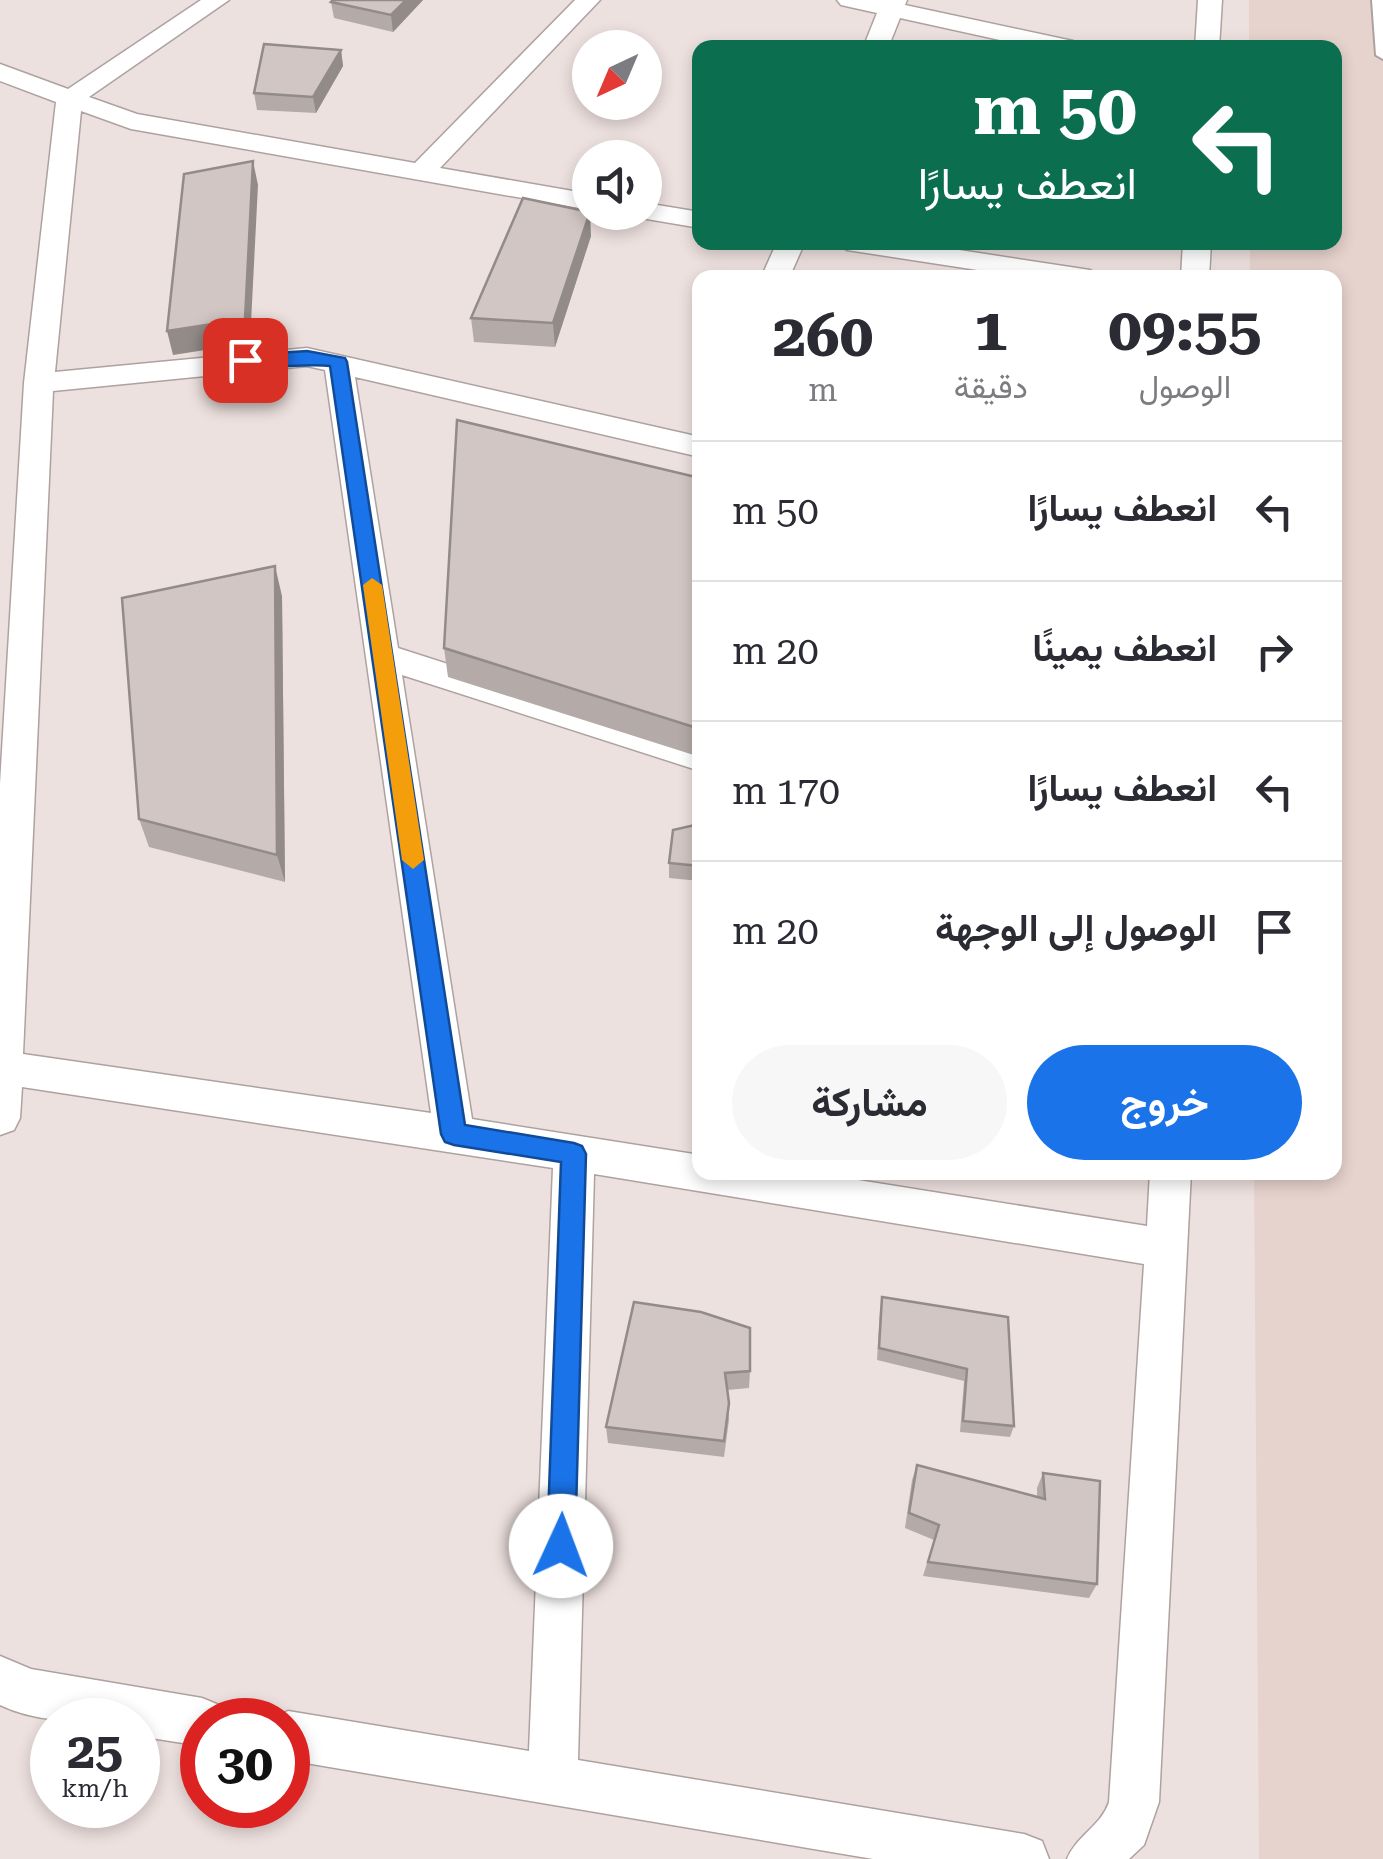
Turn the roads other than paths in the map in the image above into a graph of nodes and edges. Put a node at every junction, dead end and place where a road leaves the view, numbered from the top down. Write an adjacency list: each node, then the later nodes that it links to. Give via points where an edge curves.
1 (217, 0): 12 (street)
2 (588, 0): 13 (street)
3 (849, 0): 6 (street)
4 (1210, 0): 9 (street)
5 (1378, 0): 10 (lane)
6 (893, 4): 7 (street); 8 (street)
7 (878, 40)
8 (1040, 40)
9 (1208, 40)
10 (1383, 55)
11 (0, 72): 12 (street)
12 (69, 100): 13 (street, via 131,121); 20 (street)
13 (419, 174): 14 (street)
14 (572, 199)
15 (662, 214): 16 (street)
16 (692, 219)
17 (901, 250): 18 (street)
18 (1036, 270)
19 (338, 362): 20 (street, via 245,360); 21 (street); 23 (street)
20 (39, 383): 22 (street)
21 (692, 444)
22 (14, 614): 25 (street)
23 (383, 656): 24 (street); 27 (street)
24 (692, 755)
25 (4, 1068): 26 (street); 27 (street)
26 (0, 1118)
27 (454, 1134): 28 (street)
28 (574, 1154): 29 (street); 36 (street)
29 (692, 1173)
30 (739, 1180): 32 (street)
31 (1171, 1180): 32 (street)
32 (1169, 1248): 38 (street, via 1134,1802 1126,1828)
33 (0, 1680): 34 (street, via 28,1693)
34 (180, 1718)
35 (310, 1740): 36 (street)
36 (553, 1781): 37 (street)
37 (1024, 1859)
38 (1092, 1859)

